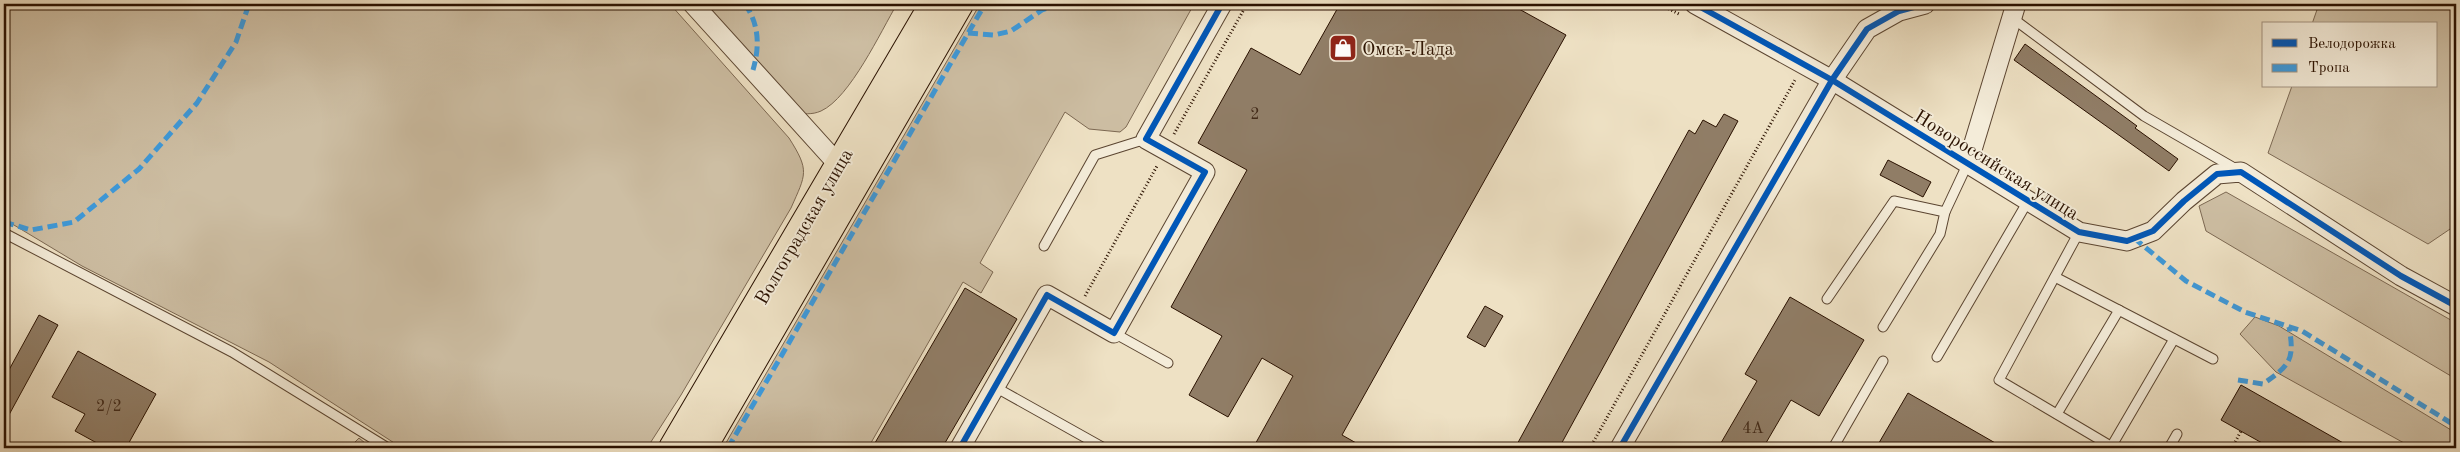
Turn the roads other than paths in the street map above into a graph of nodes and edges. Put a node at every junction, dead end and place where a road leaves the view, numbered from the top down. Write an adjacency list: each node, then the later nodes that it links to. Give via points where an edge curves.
1 (693, 4): 12 (street)
2 (934, 4): 12 (main road, Волгоградская улица)
3 (959, 4): 12 (main road, Волгоградская улица)
4 (1222, 4): 9 (street)
5 (1695, 4): 8 (street, Новороссийская улица)
6 (1925, 4): 8 (street, via 1899,11 1867,29)
7 (2013, 10): 10 (street); 11 (lane, via 2144,116)
8 (1832, 80): 10 (street, Новороссийская улица); 37 (street)
9 (1146, 139): 17 (lane, via 1095,155); 23 (street, via 1205,172)
10 (1968, 164): 13 (street, Новороссийская улица); 14 (lane)
11 (2240, 172): 15 (street, Новороссийская улица, via 2217,174 2184,200 2153,231 2127,241); 20 (street, via 2401,276)
12 (846, 174): 33 (main road, Волгоградская улица); 34 (main road, Волгоградская улица)
13 (2028, 201): 15 (street, Новороссийская улица); 25 (lane)
14 (1945, 212): 19 (lane, via 1894,201); 22 (lane, via 1940,234)
15 (2079, 232): 18 (lane)
16 (4, 233): 32 (lane, via 232,352)
17 (1044, 246)
18 (2055, 277): 21 (lane); 30 (lane, via 1999,380)
19 (1827, 299)
20 (2456, 306)
21 (2118, 310): 24 (lane); 30 (lane)
22 (1884, 327)
23 (1114, 333): 28 (lane); 29 (street, via 1047,295)
24 (2174, 339): 26 (lane); 39 (lane)
25 (1937, 357)
26 (2212, 359)
27 (1883, 361): 38 (lane)
28 (1168, 363)
29 (995, 387): 35 (street); 36 (lane)
30 (2057, 414): 39 (lane)
31 (2177, 434): 40 (lane)
32 (388, 448)
33 (672, 448)
34 (702, 448)
35 (960, 448)
36 (1104, 448)
37 (1620, 448)
38 (1833, 448)
39 (2113, 448)
40 (2169, 448)

